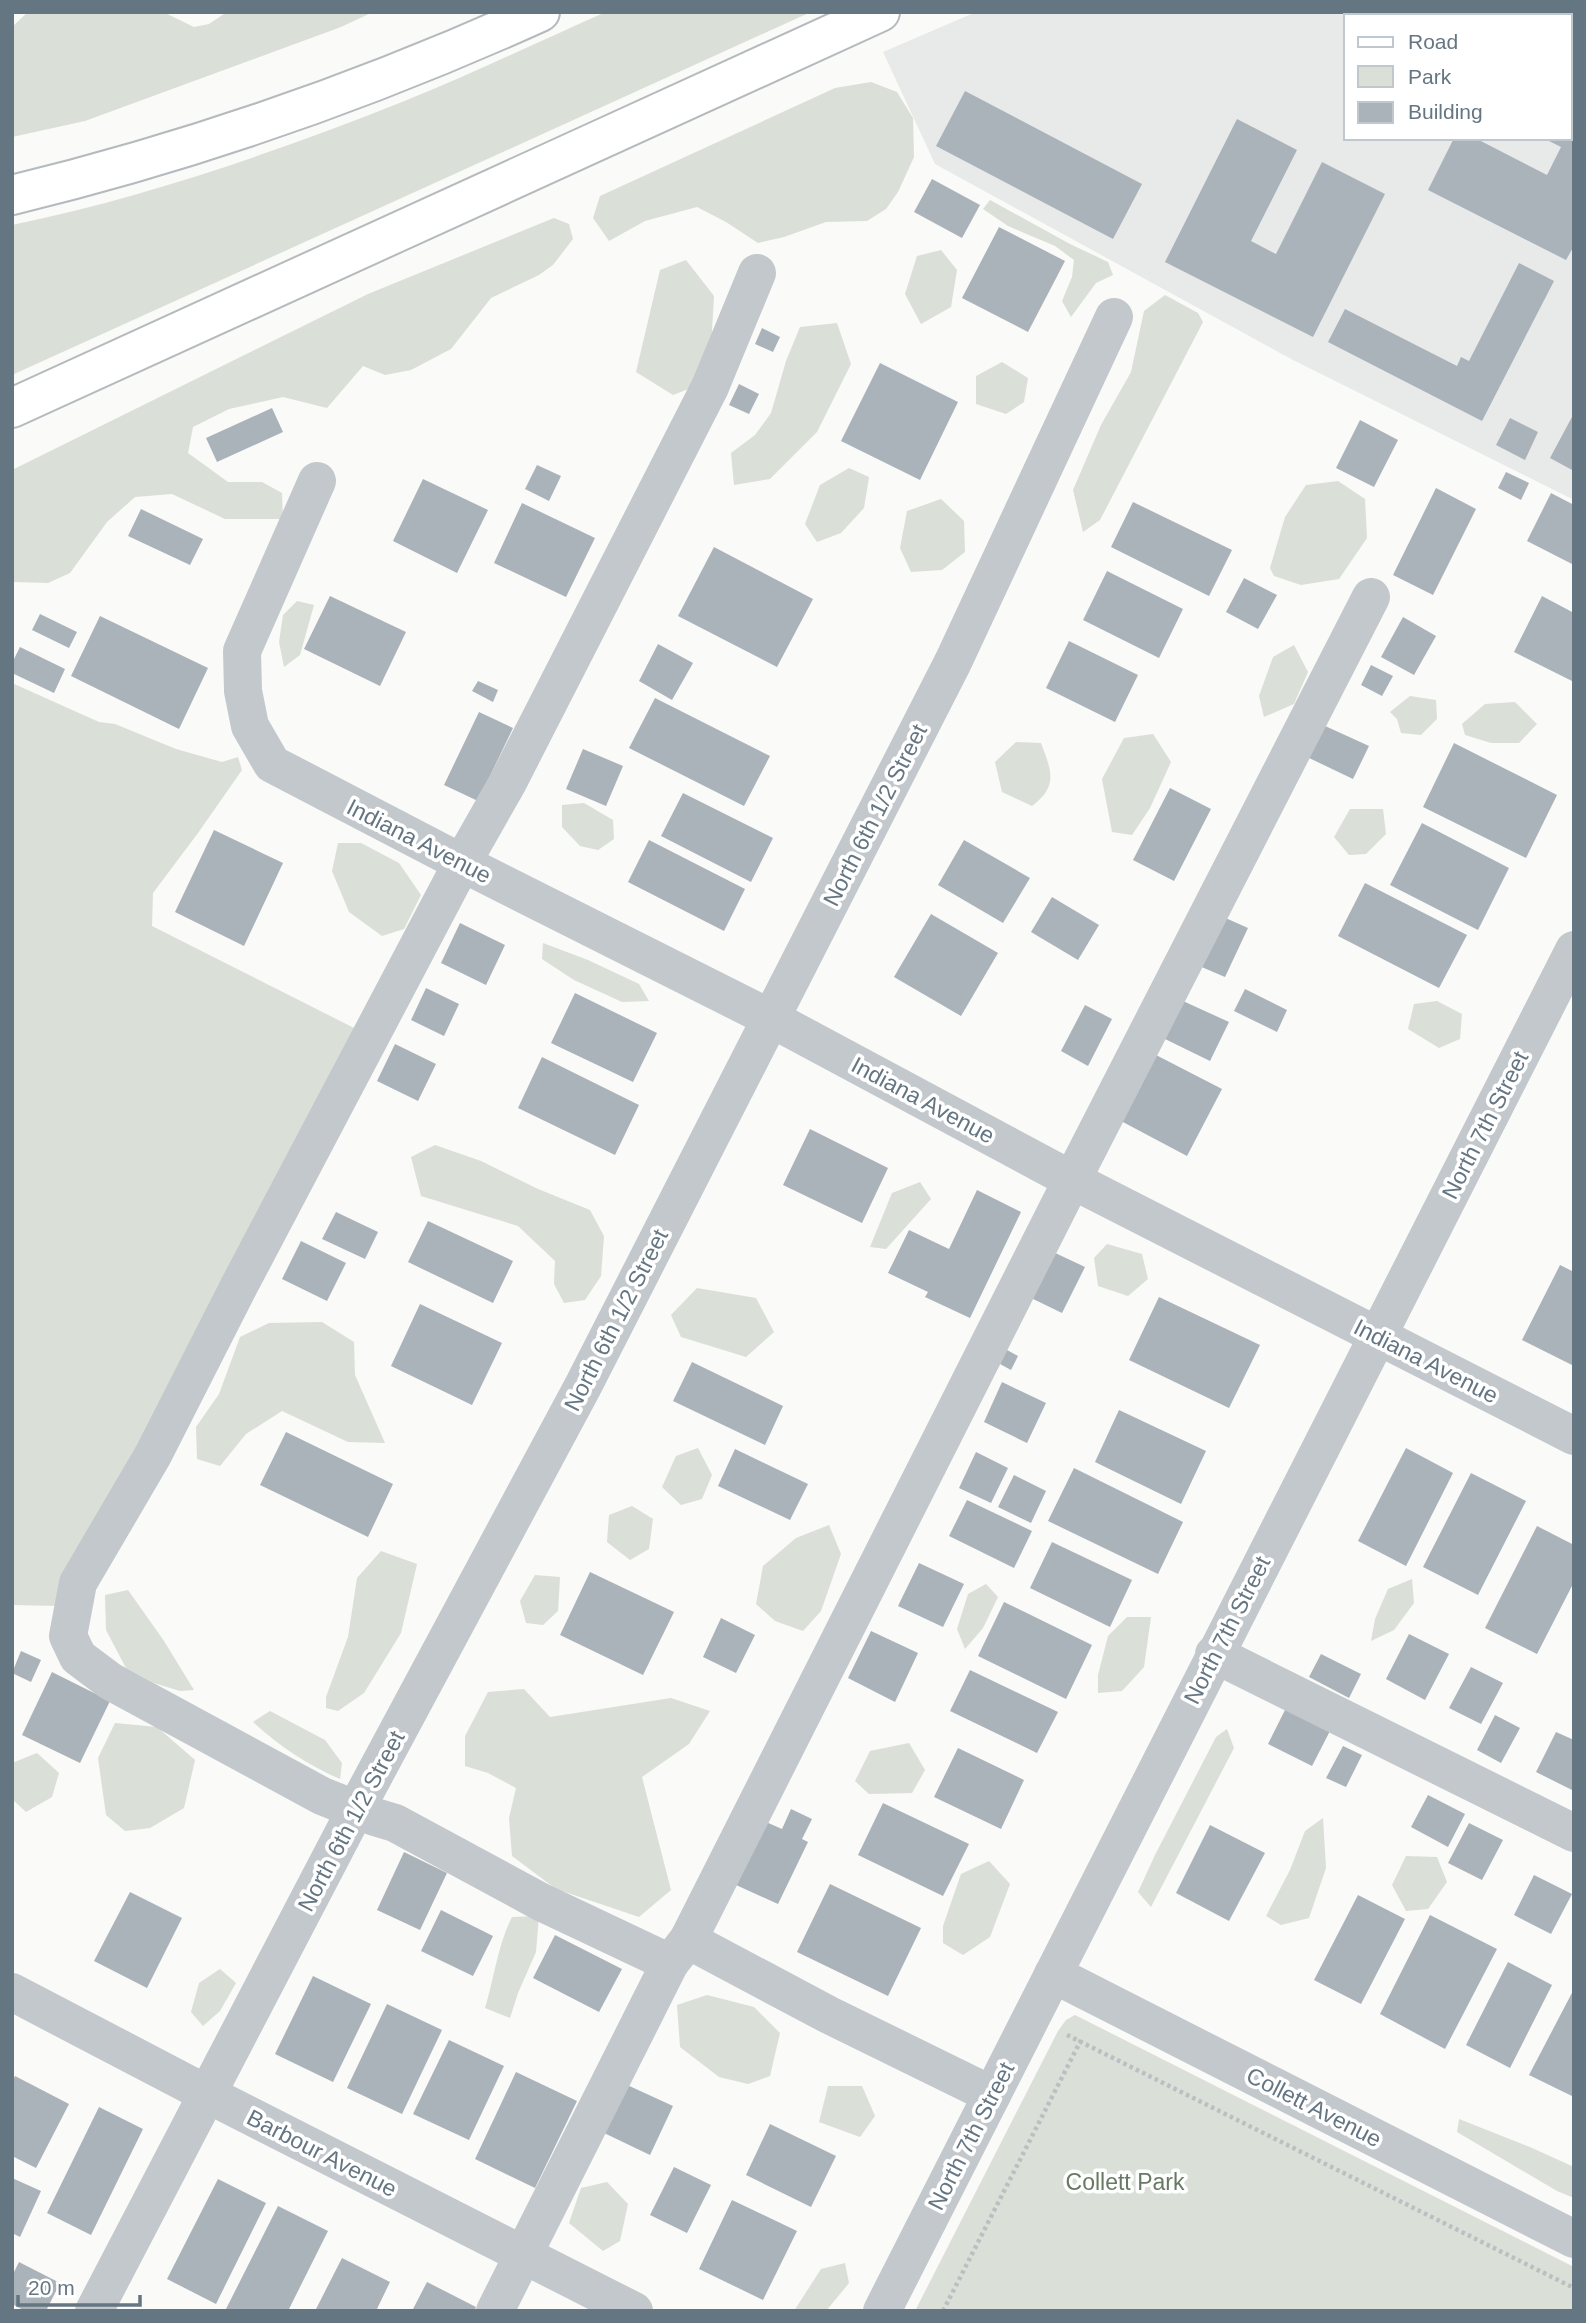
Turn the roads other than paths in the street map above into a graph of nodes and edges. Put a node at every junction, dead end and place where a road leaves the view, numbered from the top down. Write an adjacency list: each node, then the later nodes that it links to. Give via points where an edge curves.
1 (540, 12): 3 (main road, via 355,90 217,139)
2 (880, 12): 6 (main road)
3 (12, 195)
4 (757, 273): 9 (street, via 710,387)
5 (1114, 317): 11 (street, North 6th 1/2 Street, via 953,662)
6 (12, 408)
7 (317, 481): 9 (street, Indiana Avenue, via 242,650 250,726 272,764)
8 (1371, 597): 12 (street)
9 (462, 863): 11 (street, Indiana Avenue); 16 (street, via 153,1455 78,1583 68,1636 78,1657 110,1681 321,1796)
10 (1574, 950): 13 (street, North 7th Street)
11 (770, 1018): 12 (street, Indiana Avenue); 16 (street, North 6th 1/2 Street, via 583,1386)
12 (1072, 1180): 13 (street, Indiana Avenue); 18 (street)
13 (1377, 1336): 14 (street, Indiana Avenue); 15 (street, North 7th Street)
14 (1574, 1436)
15 (1214, 1654): 17 (street); 19 (street, North 7th Street)
16 (356, 1809): 18 (street, via 395,1823 541,1902); 21 (street, North 6th 1/2 Street)
17 (1574, 1833)
18 (679, 1951): 22 (street, via 829,2015); 24 (street)
19 (1054, 1974): 22 (street, North 7th Street); 23 (street, Collett Avenue)
20 (12, 1992): 21 (street, Barbour Avenue)
21 (207, 2094): 24 (street, Barbour Avenue); 25 (street, North 6th 1/2 Street)
22 (992, 2095): 28 (street, North 7th Street)
23 (1574, 2239)
24 (524, 2255): 26 (street); 27 (street, Barbour Avenue)
25 (94, 2311)
26 (495, 2311)
27 (634, 2311)
28 (882, 2311)

